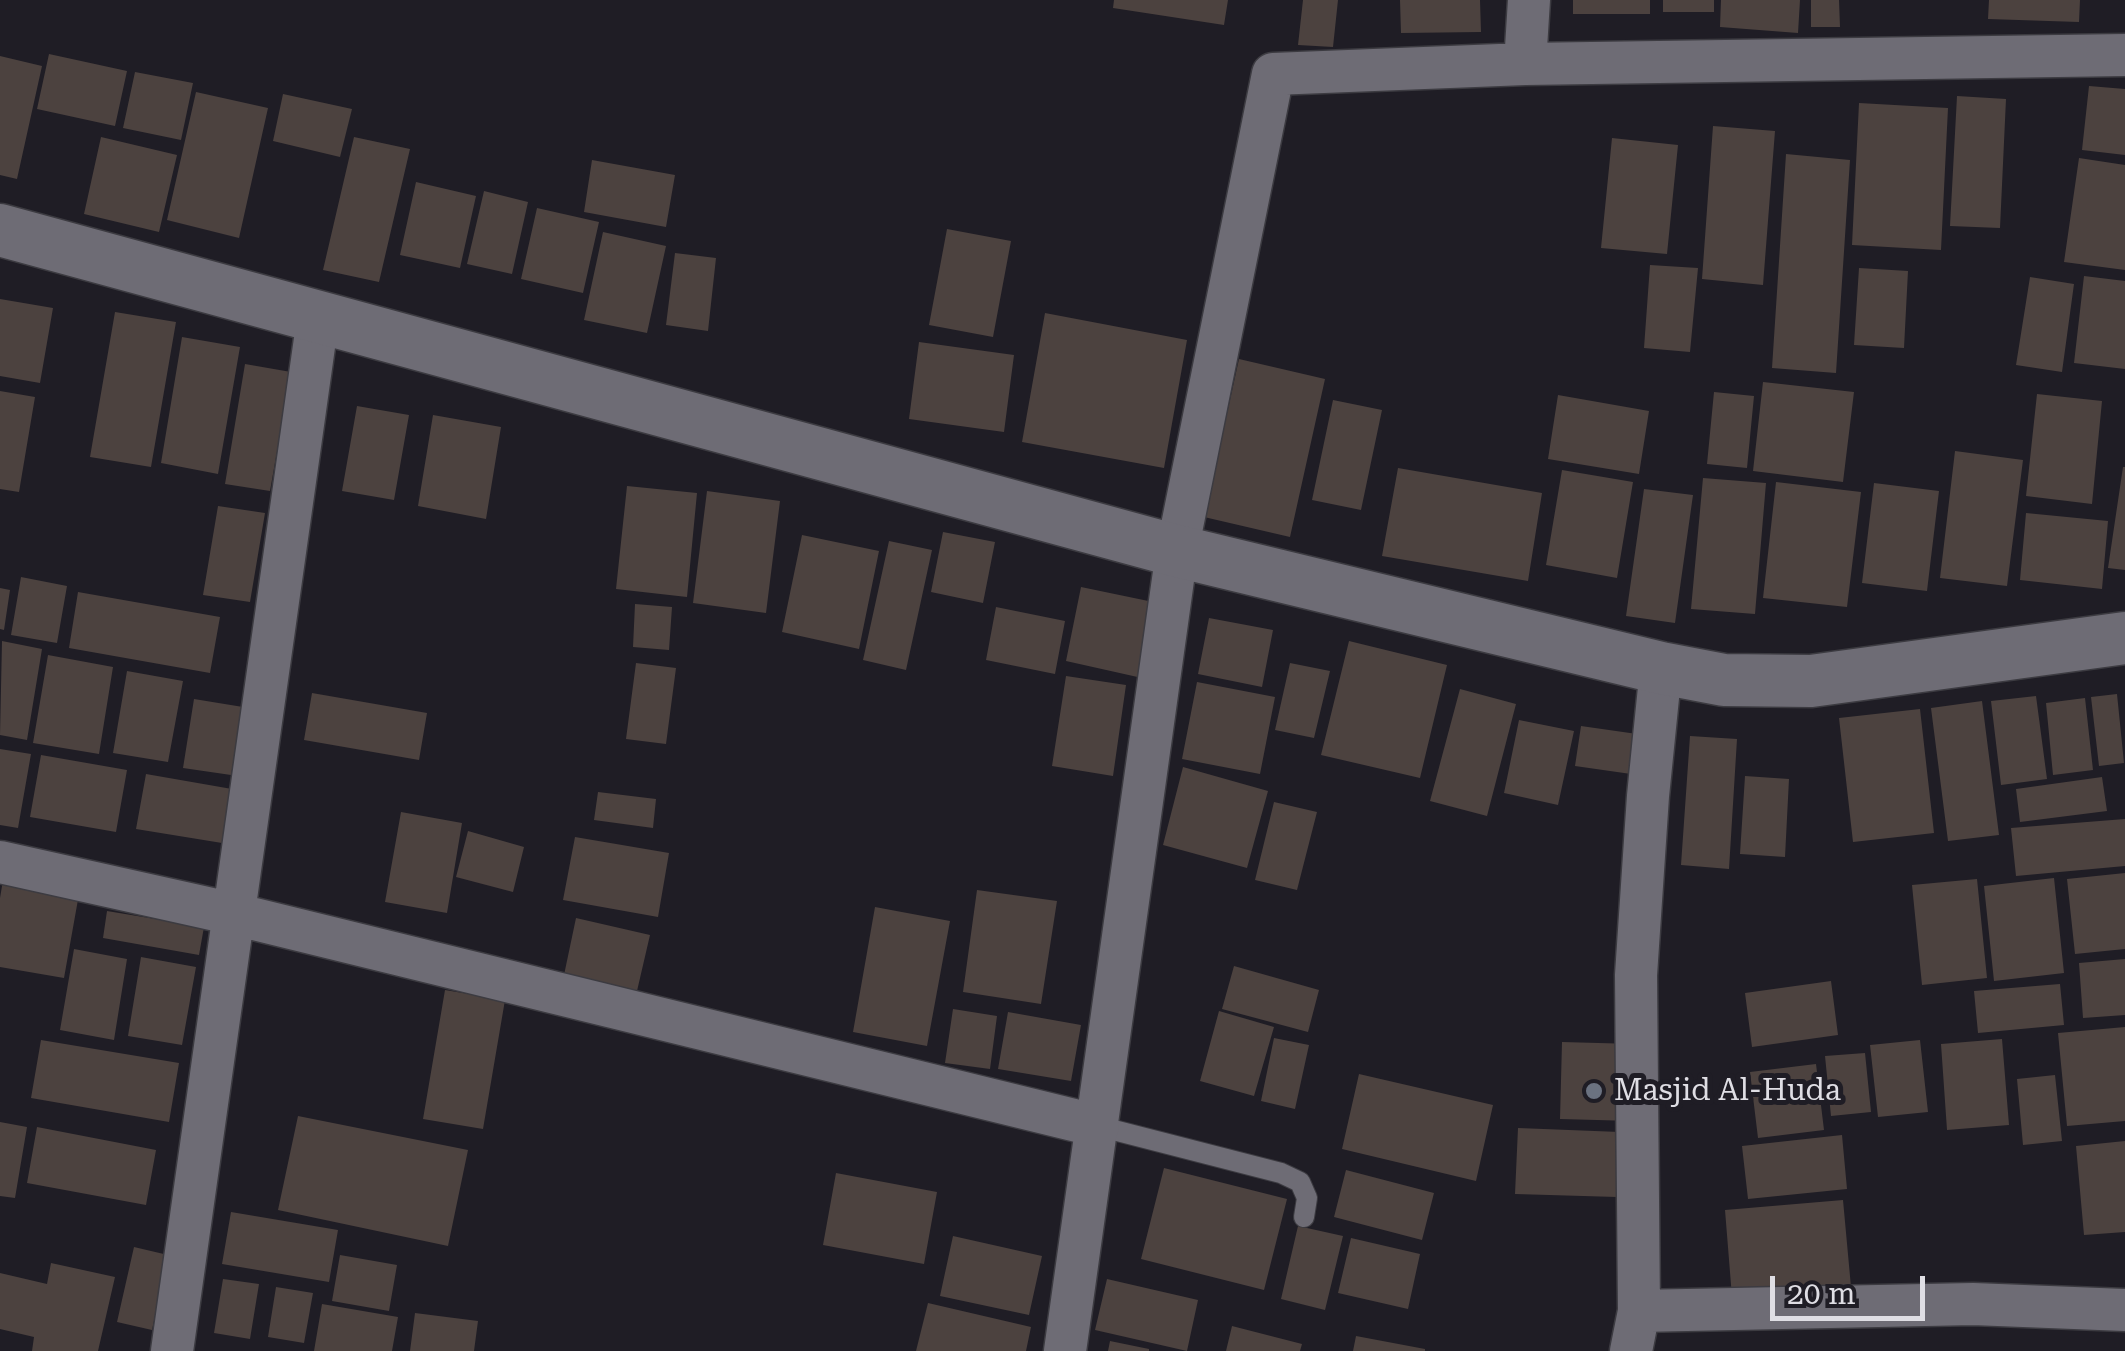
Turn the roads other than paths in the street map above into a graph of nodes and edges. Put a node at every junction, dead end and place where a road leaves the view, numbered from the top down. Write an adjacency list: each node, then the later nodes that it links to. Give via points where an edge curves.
1 (1528, 0): 3 (street)
2 (2125, 55): 3 (street)
3 (1525, 64): 6 (street, via 1273,74)
4 (0, 230): 5 (street)
5 (318, 318): 6 (street); 10 (street)
6 (1178, 552): 8 (street); 11 (street)
7 (2125, 638): 8 (street, via 1811,681 1724,680)
8 (1661, 668): 14 (street, via 1636,976)
9 (0, 862): 10 (street)
10 (234, 914): 11 (street); 15 (street)
11 (1098, 1126): 12 (lane, via 1291,1178 1307,1198); 16 (street)
12 (1304, 1217)
13 (2125, 1310): 14 (street, via 1973,1304)
14 (1635, 1331)
15 (172, 1351)
16 (1065, 1351)

